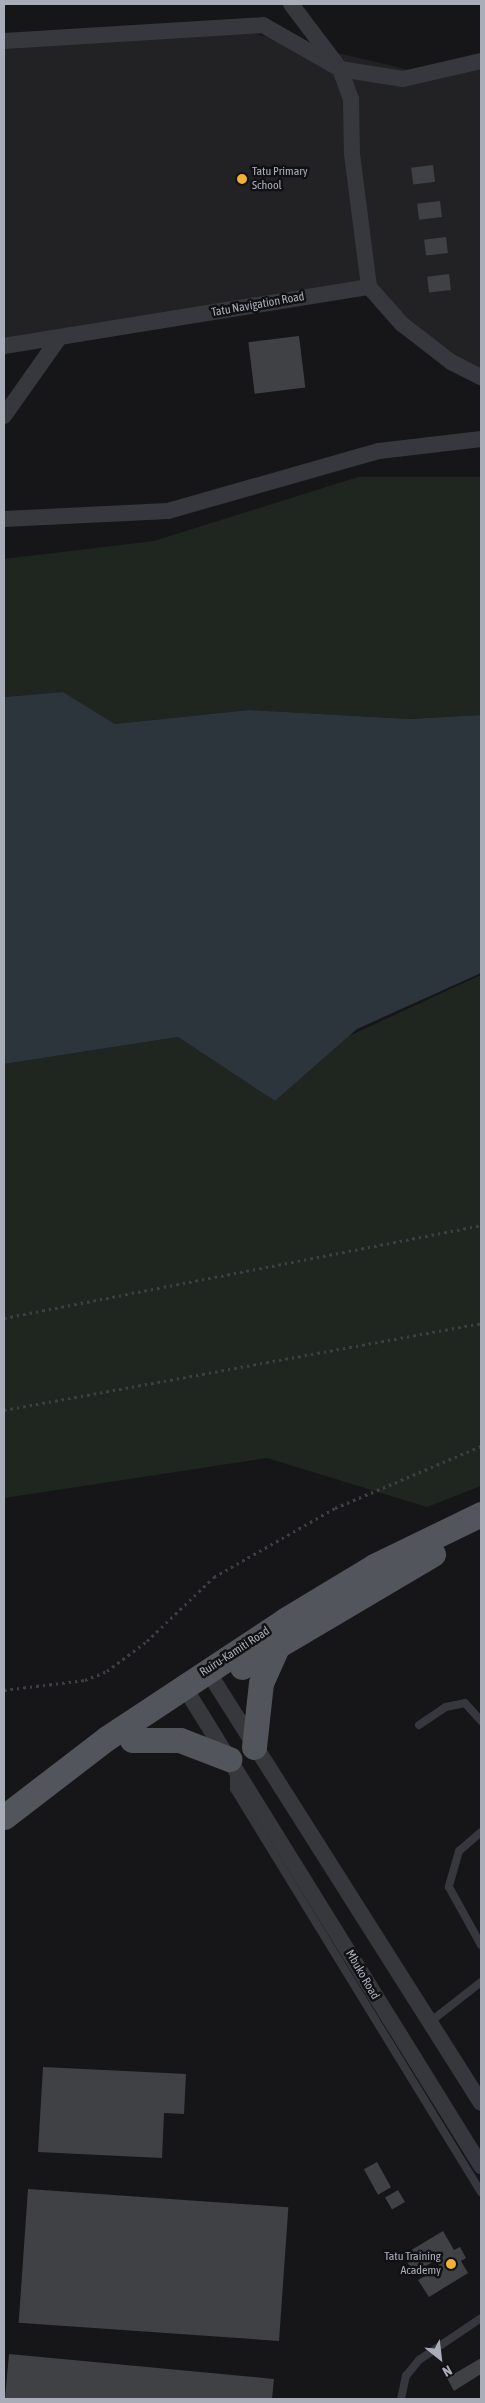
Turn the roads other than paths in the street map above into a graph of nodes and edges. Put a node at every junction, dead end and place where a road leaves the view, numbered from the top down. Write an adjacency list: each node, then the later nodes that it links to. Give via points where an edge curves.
1 (291, 4): 4 (street)
2 (4, 41): 4 (street, via 263,25)
3 (481, 61): 4 (street, via 410,79)
4 (340, 69): 5 (street, via 351,99 352,154)
5 (369, 287): 6 (street, Tatu Navigation Road); 8 (street, via 402,324 451,362)
6 (59, 338): 7 (street, Tatu Navigation Road); 9 (street)
7 (4, 346)
8 (481, 377)
9 (4, 416)
10 (481, 439): 11 (street, via 379,451 168,511)
11 (4, 519)
12 (481, 1514): 15 (main road, Ruiru-Kamiti Road, via 374,1566)
13 (481, 1527): 14 (main road, Ruiru-Kamiti Road)
14 (278, 1645): 15 (main road, Ruiru-Kamiti Road); 20 (main road, via 261,1683)
15 (211, 1677): 16 (main road, Ruiru-Kamiti Road); 20 (street)
16 (188, 1692): 19 (main road, Ruiru-Kamiti Road); 21 (street); 24 (main road, Ruiru-Kamiti Road)
17 (481, 1720): 18 (lane, via 465,1703 446,1707)
18 (419, 1725)
19 (132, 1740): 21 (main road, via 180,1740); 24 (main road, Ruiru-Kamiti Road)
20 (254, 1747): 22 (street)
21 (232, 1763): 23 (street); 33 (lane, Mbuko Road, via 234,1789)
22 (269, 1769): 23 (street); 30 (street)
23 (245, 1784): 32 (street)
24 (4, 1826)
25 (481, 1832): 27 (lane, via 459,1851 449,1873 449,1887)
26 (481, 1927): 27 (lane)
27 (472, 1930): 28 (lane)
28 (481, 1946)
29 (481, 1982): 30 (lane)
30 (430, 2022): 31 (street)
31 (481, 2103)
32 (481, 2166)
33 (481, 2192)
34 (481, 2318): 35 (lane, via 419,2360 406,2376)
35 (401, 2399)

